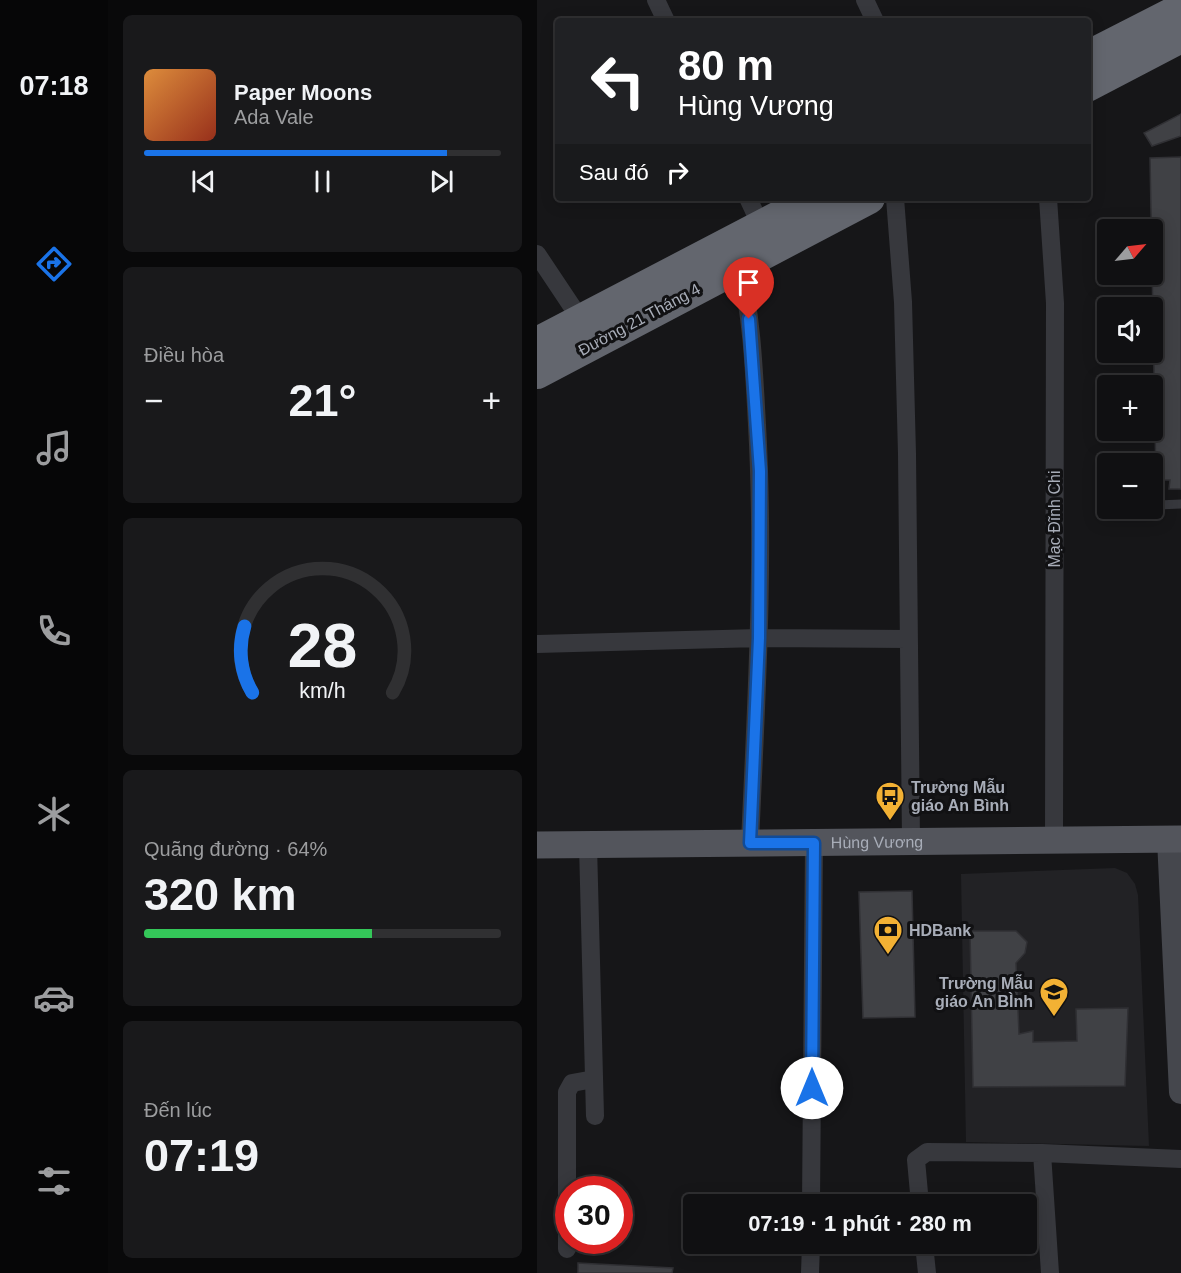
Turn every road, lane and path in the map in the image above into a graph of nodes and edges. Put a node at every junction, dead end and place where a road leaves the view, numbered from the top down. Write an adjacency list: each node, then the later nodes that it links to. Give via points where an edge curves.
1 (656, 0): 4 (street)
2 (865, 0): 5 (street)
3 (1181, 9): 7 (highway)
4 (665, 18)
5 (874, 18)
6 (1181, 37): 8 (highway)
7 (1091, 55)
8 (1091, 84)
9 (802, 201): 13 (highway, Đường 21 Tháng 4)
10 (863, 201): 15 (highway, Đường 21 Tháng 4)
11 (895, 201): 22 (street, via 903,326)
12 (1048, 201): 25 (street, Mạc Đĩnh Chi, via 1055,303)
13 (755, 212): 16 (highway, Đường 21 Tháng 4)
14 (537, 254): 16 (street)
15 (740, 266): 18 (highway, Đường 21 Tháng 4); 21 (street, via 752,337 760,471)
16 (581, 320): 17 (highway, Đường 21 Tháng 4)
17 (537, 343)
18 (537, 373)
19 (1181, 504): 20 (lane)
20 (1163, 505)
21 (759, 638): 22 (street); 23 (street); 27 (street)
22 (908, 639): 26 (street)
23 (537, 644)
24 (1175, 839): 25 (main road, Hùng Vương); 32 (street)
25 (1054, 840): 26 (main road, Hùng Vương)
26 (911, 842): 28 (main road, Hùng Vương)
27 (750, 843): 28 (main road, Hùng Vương); 30 (main road, Hùng Vương)
28 (814, 843): 37 (street)
29 (537, 845): 30 (main road, Hùng Vương)
30 (588, 845): 31 (street)
31 (594, 1079): 33 (street); 36 (street, via 572,1083 567,1092)
32 (1181, 1092)
33 (595, 1116)
34 (1042, 1153): 35 (street); 38 (street, via 923,1153 916,1160); 43 (street)
35 (1181, 1159)
36 (567, 1176)
37 (811, 1194)
38 (919, 1194)
39 (811, 1254): 41 (street)
40 (925, 1254): 42 (street)
41 (810, 1273)
42 (927, 1273)
43 (1050, 1273)

